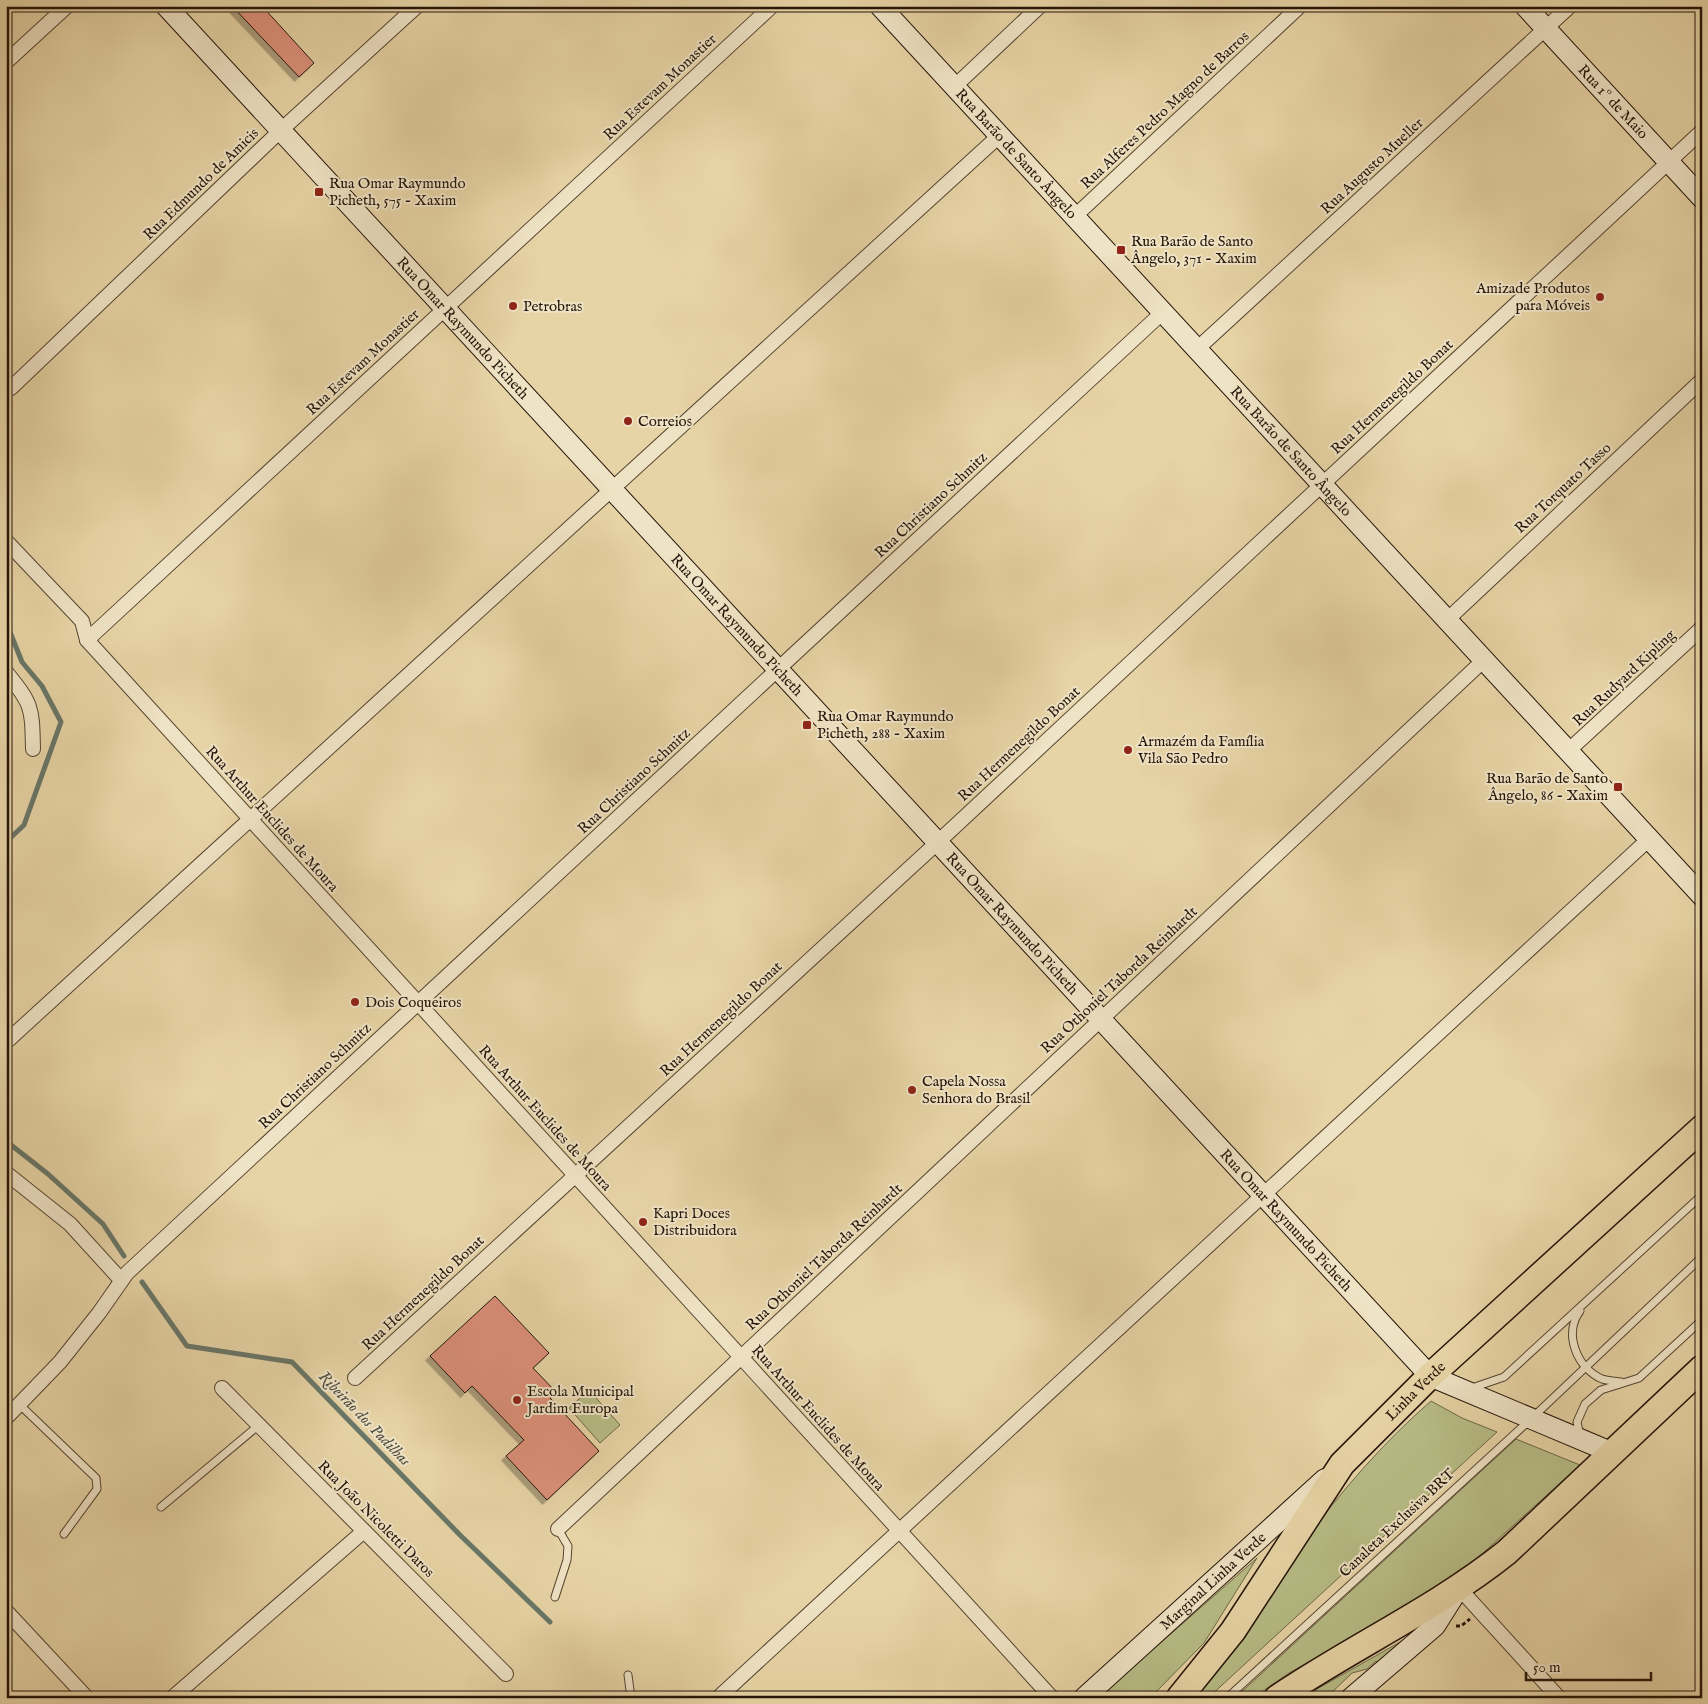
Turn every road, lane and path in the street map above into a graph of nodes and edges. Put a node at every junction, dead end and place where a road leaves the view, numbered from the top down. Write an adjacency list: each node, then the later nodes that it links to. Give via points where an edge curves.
1 (67, 6): 11 (street)
2 (166, 6): 13 (main road, Rua Omar Raymundo Picheth)
3 (417, 6): 13 (street, Rua Edmundo de Amicis)
4 (772, 6): 19 (street, Rua Estevam Monastier)
5 (880, 6): 12 (main road, Rua Barão de Santo Ângelo)
6 (1040, 6): 12 (street)
7 (1300, 6): 18 (street, Rua Alferes Pedro Magno de Barros)
8 (1525, 6): 10 (main road, Rua 1º de Maio)
9 (1570, 6): 10 (street, Rua Augusto Mueller)
10 (1545, 28): 16 (main road, Rua 1º de Maio); 21 (street, Rua Augusto Mueller)
11 (6, 62)
12 (954, 87): 15 (main road, Rua Barão de Santo Ângelo)
13 (280, 130): 19 (main road, Rua Omar Raymundo Picheth); 23 (street, Rua Edmundo de Amicis)
14 (1702, 131): 16 (street, Rua Hermenegildo Bonat)
15 (999, 136): 18 (main road, Rua Barão de Santo Ângelo); 25 (street)
16 (1669, 162): 17 (main road, Rua 1º de Maio); 24 (street, Rua Hermenegildo Bonat)
17 (1702, 198)
18 (1074, 217): 20 (main road, Rua Barão de Santo Ângelo)
19 (445, 308): 25 (main road, Rua Omar Raymundo Picheth); 29 (street, Rua Estevam Monastier)
20 (1163, 312): 21 (main road, Rua Barão de Santo Ângelo); 31 (street, Rua Christiano Schmitz)
21 (1197, 349): 24 (main road, Rua Barão de Santo Ângelo)
22 (1702, 380): 27 (street, Rua Torquato Tasso)
23 (11, 388)
24 (1322, 485): 27 (main road, Rua Barão de Santo Ângelo); 37 (street, Rua Hermenegildo Bonat)
25 (612, 489): 31 (main road, Rua Omar Raymundo Picheth); 35 (street)
26 (6, 540): 29 (street, Rua Arthur Euclides de Moura, via 82,621)
27 (1446, 620): 30 (main road, Rua Barão de Santo Ângelo)
28 (1702, 628): 34 (street, Rua Rudyard Kipling)
29 (87, 640): 35 (street, Rua Arthur Euclides de Moura)
30 (1484, 660): 34 (main road, Rua Barão de Santo Ângelo); 40 (street, Rua Othoniel Taborda Reinhardt)
31 (778, 669): 37 (main road, Rua Omar Raymundo Picheth); 39 (street, Rua Christiano Schmitz)
32 (6, 672): 33 (street, via 27,698 32,716)
33 (33, 749)
34 (1568, 751): 36 (main road, Rua Barão de Santo Ângelo)
35 (250, 819): 39 (street, Rua Arthur Euclides de Moura); 41 (street)
36 (1649, 839): 38 (main road, Rua Barão de Santo Ângelo); 45 (street)
37 (938, 842): 40 (main road, Rua Omar Raymundo Picheth); 44 (street, Rua Hermenegildo Bonat)
38 (1700, 889)
39 (418, 1003): 44 (street, Rua Arthur Euclides de Moura); 48 (street, Rua Christiano Schmitz)
40 (1101, 1019): 45 (main road, Rua Omar Raymundo Picheth); 51 (street, Rua Othoniel Taborda Reinhardt)
41 (6, 1042)
42 (1702, 1128): 54 (highway, Linha Verde)
43 (6, 1173): 48 (street, via 70,1224)
44 (575, 1175): 51 (street, Rua Arthur Euclides de Moura); 55 (street, Rua Hermenegildo Bonat)
45 (1263, 1195): 54 (main road, Rua Omar Raymundo Picheth); 69 (street)
46 (1702, 1195): 49 (lane)
47 (1702, 1257): 52 (lane, Canaleta Exclusiva BRT)
48 (124, 1276): 59 (street, Rua Christiano Schmitz, via 60,1362)
49 (1586, 1302): 52 (lane, via 1573,1327 1573,1342); 58 (lane, via 1504,1377)
50 (1702, 1320): 56 (lane, via 1639,1378)
51 (741, 1357): 67 (street, Rua Othoniel Taborda Reinhardt); 69 (street, Rua Arthur Euclides de Moura)
52 (1585, 1367): 56 (lane, via 1603,1379); 61 (lane, Canaleta Exclusiva BRT)
53 (1702, 1368): 64 (highway)
54 (1430, 1376): 58 (main road); 65 (highway, Linha Verde)
55 (355, 1378)
56 (1624, 1382): 63 (lane, via 1601,1390 1585,1404 1577,1422)
57 (222, 1388): 62 (street, Rua João Nicoletti Daros)
58 (1465, 1391): 61 (main road)
59 (20, 1405): 60 (street, Rua Christiano Schmitz); 70 (lane, via 98,1483)
60 (6, 1418)
61 (1531, 1418): 63 (main road); 83 (lane, Canaleta Exclusiva BRT)
62 (259, 1425): 66 (lane); 68 (street, Rua João Nicoletti Daros)
63 (1581, 1439): 64 (main road)
64 (1613, 1452): 71 (highway, via 1507,1552)
65 (1342, 1464): 81 (main road, Marginal Linha Verde); 82 (highway, Linha Verde, via 1233,1631)
66 (161, 1507)
67 (558, 1529): 72 (lane, via 568,1546)
68 (364, 1531): 74 (street, Rua João Nicoletti Daros); 77 (street)
69 (899, 1531): 79 (street); 80 (street, Rua Arthur Euclides de Moura)
70 (64, 1534)
71 (1459, 1588): 84 (highway); 85 (main road, via 1435,1626); 86 (street)
72 (555, 1597)
73 (6, 1612): 76 (street)
74 (506, 1674)
75 (628, 1675): 78 (lane)
76 (87, 1698)
77 (172, 1698)
78 (631, 1698)
79 (718, 1698)
80 (1052, 1698)
81 (1084, 1698)
82 (1179, 1698)
83 (1227, 1698)
84 (1277, 1698)
85 (1351, 1698)
86 (1559, 1698)

